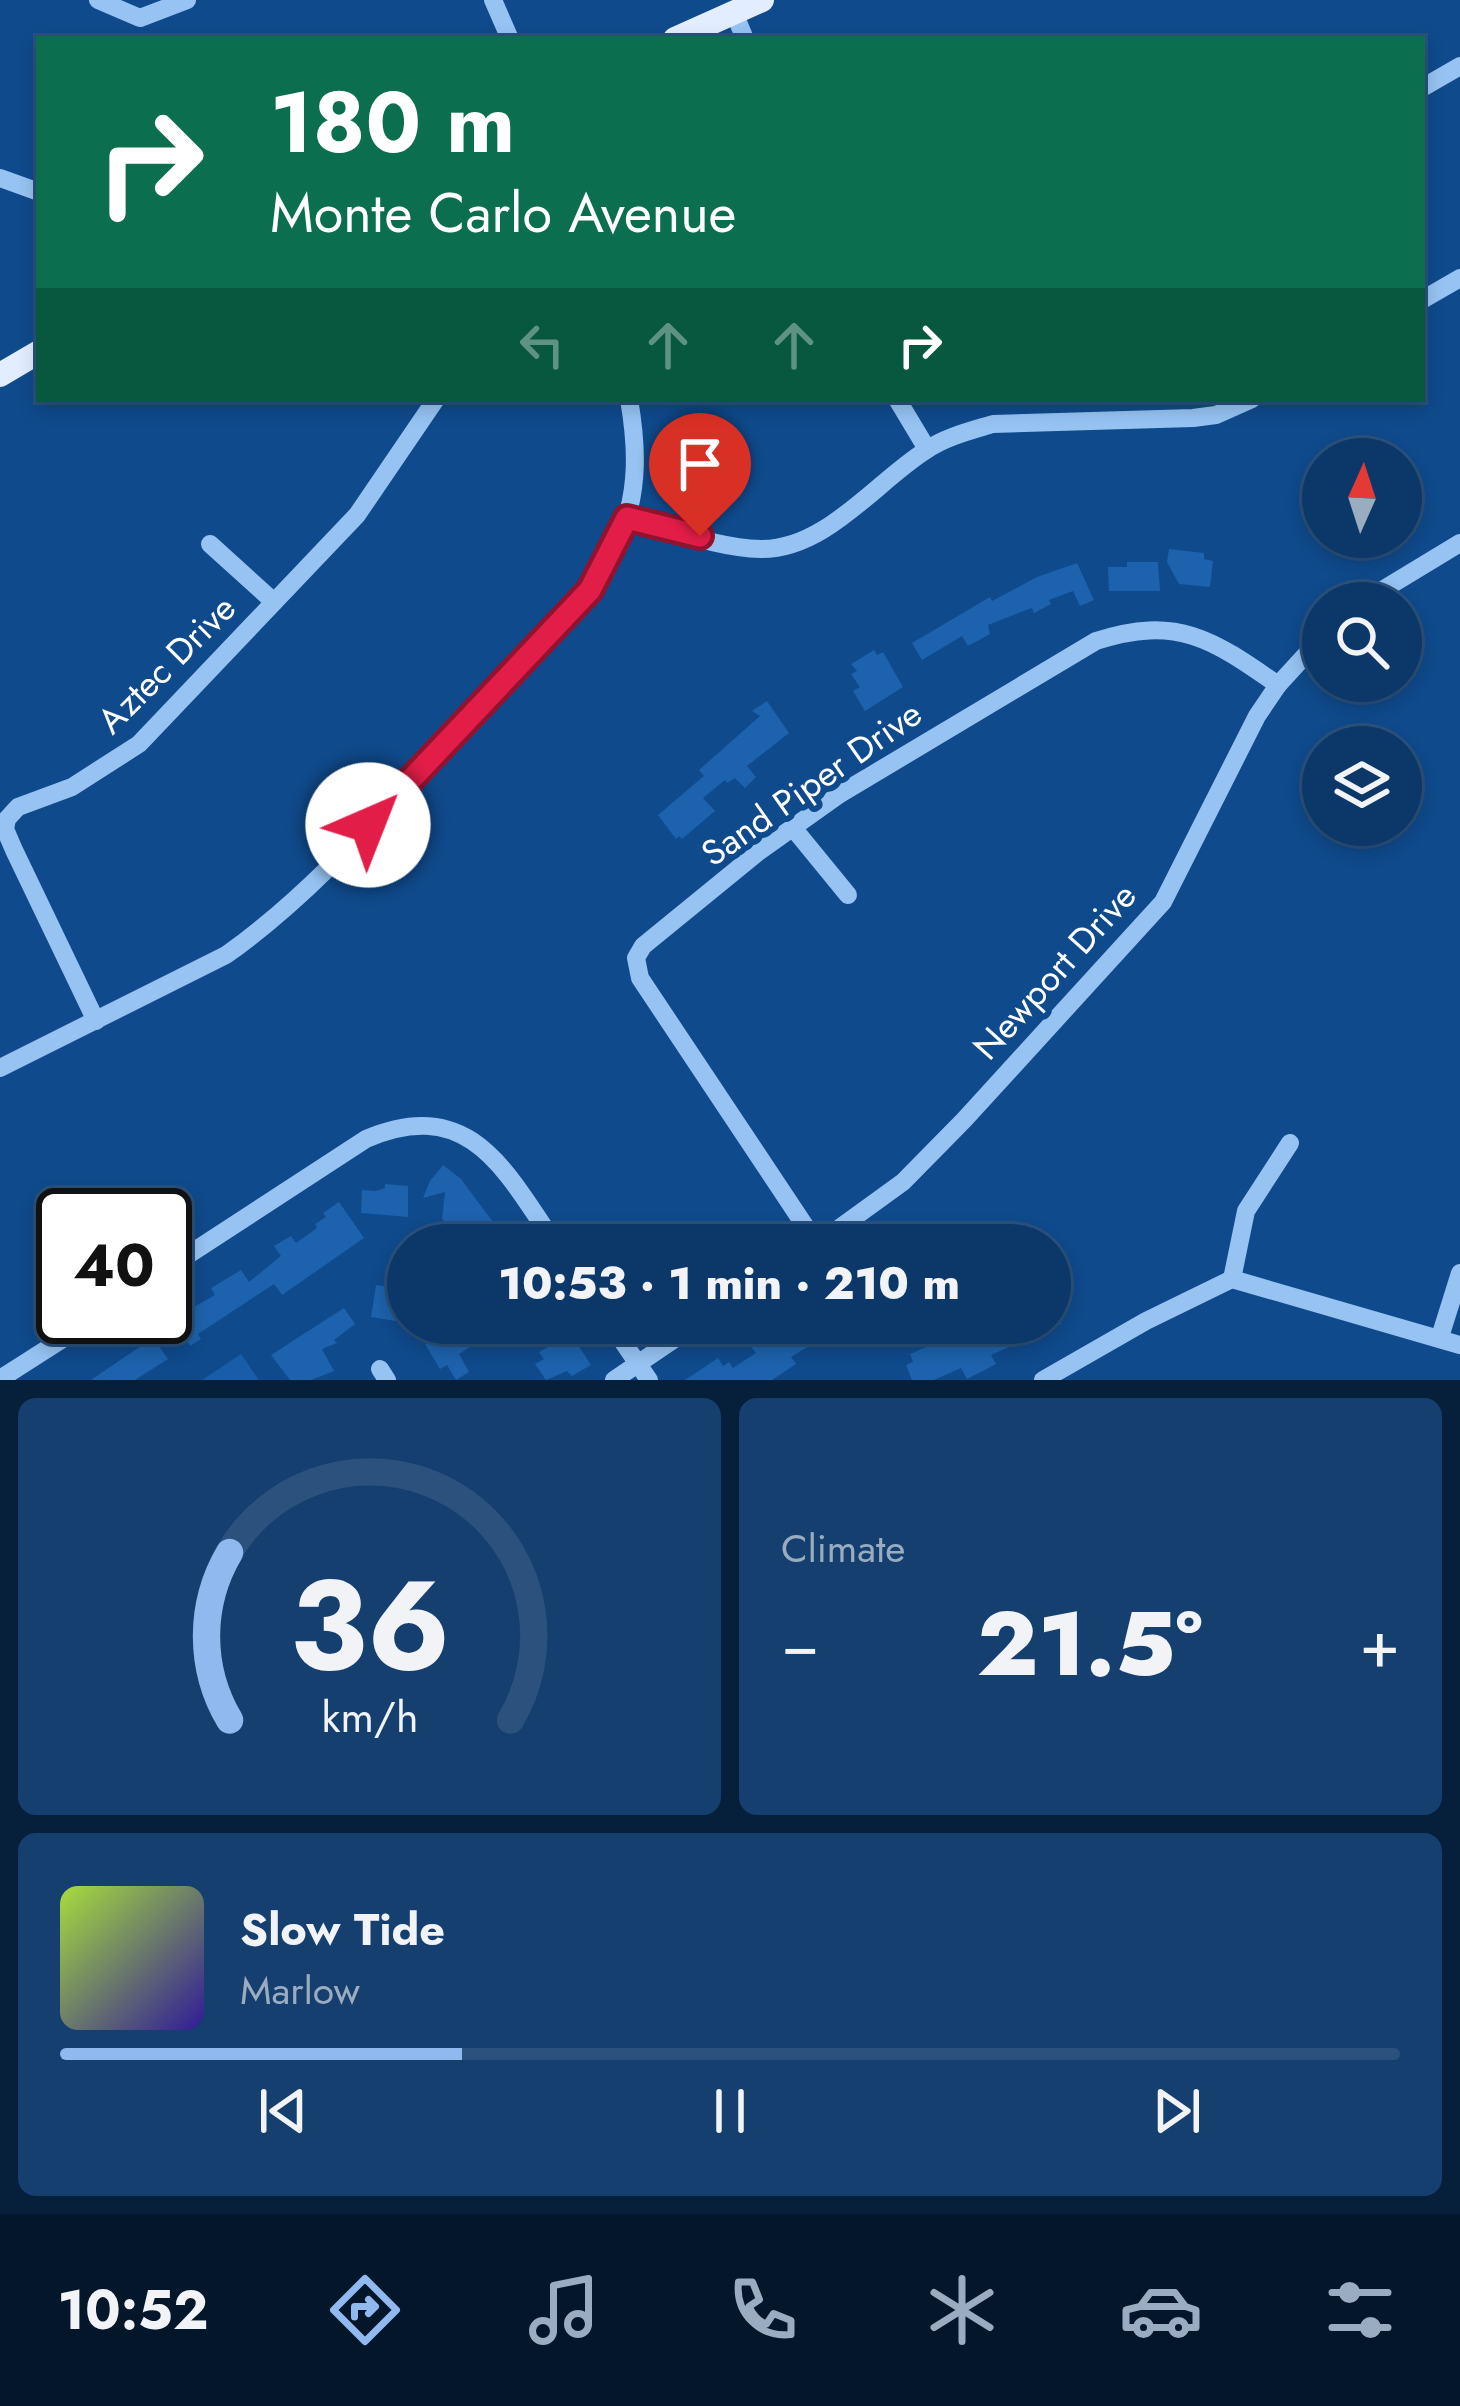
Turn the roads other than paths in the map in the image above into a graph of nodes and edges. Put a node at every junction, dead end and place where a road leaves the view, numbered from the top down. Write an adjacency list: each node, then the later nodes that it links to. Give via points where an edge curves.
1 (98, 0): 2 (street, via 140,18)
2 (187, 0)
3 (493, 0): 6 (street)
4 (762, 0): 5 (main road)
5 (740, 27): 7 (main road)
6 (509, 36)
7 (691, 36)
8 (1460, 66): 9 (street)
9 (1425, 86)
10 (0, 178): 11 (street)
11 (36, 190)
12 (1460, 278): 13 (street)
13 (1425, 298)
14 (36, 354): 15 (main road)
15 (0, 375)
16 (434, 402): 27 (street, Aztec Drive, via 357,515)
17 (629, 402): 23 (street, via 637,462)
18 (899, 402): 22 (street)
19 (1089, 402): 21 (street)
20 (1245, 402): 21 (street, via 1193,418)
21 (1088, 420): 22 (street, via 994,424)
22 (927, 449): 23 (street, via 826,527 766,549)
23 (627, 518): 32 (street, via 590,590 306,890 226,955)
24 (1460, 543): 26 (street)
25 (210, 544): 27 (street)
26 (1396, 582)
27 (274, 602): 32 (street, Aztec Drive, via 139,744 7,819 39,933)
28 (1302, 659): 29 (street, Newport Drive)
29 (1278, 685): 30 (street, Sand Piper Drive, via 1195,635 1154,627 1124,632 898,757); 37 (street, Newport Drive, via 1162,902 964,1120 903,1182)
30 (794, 829): 31 (street); 36 (street, Sand Piper Drive, via 636,958 640,978)
31 (848, 895)
32 (96, 1022): 33 (street)
33 (0, 1068)
34 (1290, 1143): 40 (street, via 1246,1210)
35 (541, 1224): 38 (street, via 487,1148 458,1132 403,1126 366,1139)
36 (803, 1224)
37 (846, 1224)
38 (192, 1252)
39 (1460, 1273): 41 (street)
40 (1232, 1279): 41 (street); 49 (street)
41 (1440, 1337): 45 (street)
42 (55, 1344): 47 (street)
43 (625, 1344): 46 (street)
44 (675, 1344): 46 (street)
45 (1460, 1345)
46 (644, 1372): 48 (street)
47 (0, 1379)
48 (614, 1380)
49 (1043, 1380)

